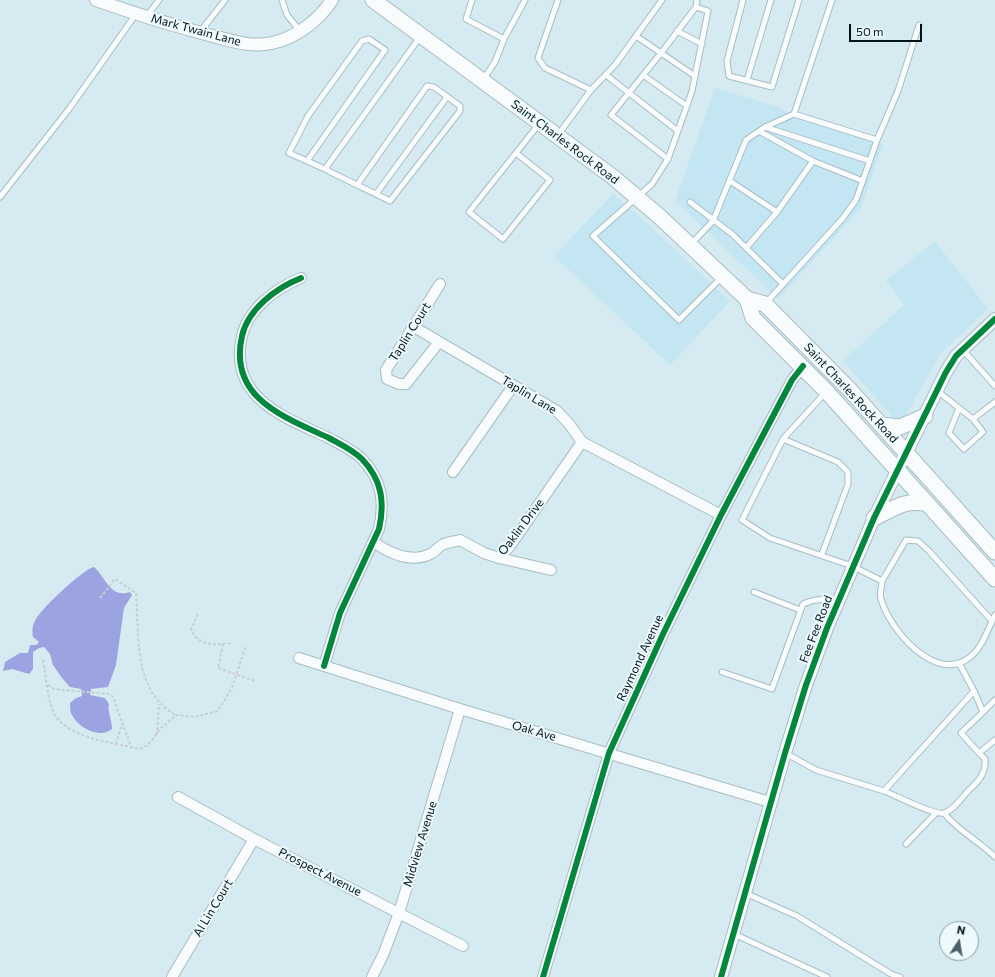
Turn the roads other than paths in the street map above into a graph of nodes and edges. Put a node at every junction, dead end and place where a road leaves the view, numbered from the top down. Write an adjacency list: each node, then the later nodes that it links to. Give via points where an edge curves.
1 (96, 0): 17 (street, Mark Twain Lane)
2 (159, 0): 17 (lane)
3 (225, 0): 21 (lane)
4 (282, 0): 19 (lane, via 287,15)
5 (332, 0): 19 (street, Mark Twain Lane, via 317,18)
6 (372, 0): 22 (main road, Saint Charles Rock Road)
7 (472, 0): 24 (lane, via 466,19)
8 (525, 0): 24 (lane)
9 (558, 0): 32 (lane, via 538,58 545,68)
10 (662, 0): 23 (lane)
11 (698, 0): 16 (lane)
12 (743, 0): 30 (lane, via 727,61 729,76)
13 (771, 0): 30 (lane)
14 (799, 0): 30 (lane, via 772,87)
15 (832, 0): 36 (lane)
16 (696, 7): 20 (lane); 25 (lane, via 708,11)
17 (141, 16): 21 (street, Mark Twain Lane); 53 (lane)
18 (919, 25): 42 (lane, via 898,91)
19 (300, 31): 21 (street, Mark Twain Lane, via 272,43 260,44 234,41)
20 (677, 31): 25 (lane); 26 (lane)
21 (200, 32)
22 (422, 35): 31 (main road, Saint Charles Rock Road); 48 (lane)
23 (636, 36): 26 (lane); 27 (lane)
24 (504, 39): 31 (lane, via 495,62)
25 (702, 44): 29 (lane)
26 (661, 53): 28 (lane); 29 (lane)
27 (606, 75): 32 (lane); 33 (lane)
28 (643, 75): 33 (lane); 35 (lane)
29 (695, 76): 35 (lane)
30 (747, 80)
31 (482, 81): 37 (main road, Saint Charles Rock Road)
32 (592, 90): 41 (lane)
33 (628, 93): 39 (lane); 44 (lane, via 611,115)
34 (447, 96): 51 (lane, via 434,87 427,86); 52 (lane); 52 (lane, via 460,106 460,111 390,201)
35 (687, 106): 39 (lane)
36 (794, 114): 38 (lane); 42 (lane)
37 (540, 123): 41 (main road, Saint Charles Rock Road); 43 (lane)
38 (765, 127): 40 (lane); 47 (lane)
39 (678, 130): 44 (lane)
40 (759, 131): 46 (lane); 49 (lane, via 746,140)
41 (557, 136): 54 (main road, Saint Charles Rock Road)
42 (877, 140): 47 (lane)
43 (516, 153): 43 (lane, via 469,212 503,239 550,180)
44 (668, 160): 54 (lane, via 652,184)
45 (307, 161): 45 (lane, via 289,153 301,128 362,41 368,39 385,50); 48 (lane)
46 (813, 161): 50 (lane); 56 (lane)
47 (870, 161): 50 (lane)
48 (324, 169): 51 (lane)
49 (730, 181): 56 (lane); 57 (lane)
50 (863, 181): 63 (lane, via 856,200 843,218)
51 (357, 185): 52 (lane)
52 (376, 194)
53 (0, 197)
54 (637, 197): 58 (main road, Saint Charles Rock Road); 60 (lane, via 593,236 679,320)
55 (690, 202): 57 (lane)
56 (777, 212): 59 (lane)
57 (713, 221): 58 (lane); 59 (lane)
58 (690, 245): 60 (main road, Saint Charles Rock Road)
59 (746, 248): 63 (lane)
60 (723, 276): 64 (main road, Saint Charles Rock Road)
61 (301, 278): 88 (street, via 289,283 256,309 243,334 240,364 245,380 254,395 278,413 345,446 362,458 381,490 382,515)
62 (440, 284): 67 (street, Taplin Court)
63 (784, 284): 65 (lane)
64 (747, 299): 65 (main road, Saint Charles Rock Road); 70 (main road, Saint Charles Rock Road, via 753,318)
65 (765, 304): 79 (main road, Saint Charles Rock Road, via 816,354)
66 (995, 319): 69 (street, Fee Fee Road)
67 (414, 327): 68 (street, Taplin Lane); 68 (street, Taplin Court, via 386,370 387,379 394,383 406,384)
68 (439, 342): 71 (street, Taplin Lane)
69 (962, 350): 72 (lane); 73 (street, Fee Fee Road)
70 (802, 366): 74 (main road, Saint Charles Rock Road); 86 (street, Raymond Avenue, via 792,380)
71 (513, 386): 81 (street, Taplin Lane, via 558,411); 84 (street)
72 (995, 386)
73 (936, 390): 76 (lane); 77 (street, Fee Fee Road)
74 (827, 392): 80 (lane); 83 (main road, Saint Charles Rock Road)
75 (995, 402): 78 (lane)
76 (959, 408): 78 (lane); 78 (lane, via 949,433 964,449 983,432)
77 (925, 416): 79 (main road, via 900,427); 82 (street, Fee Fee Road)
78 (973, 419)
79 (881, 425): 82 (main road, Saint Charles Rock Road)
80 (783, 439): 90 (lane, via 838,462 848,472 848,484); 90 (lane, via 742,520 770,538)
81 (582, 442): 86 (street, Taplin Lane); 91 (street, Oaklin Drive)
82 (906, 454): 83 (street, Fee Fee Road); 89 (main road, Saint Charles Rock Road)
83 (898, 470): 85 (main road, Saint Charles Rock Road); 87 (street, Fee Fee Road)
84 (453, 472)
85 (928, 504): 87 (main road, via 903,503); 94 (main road, Saint Charles Rock Road)
86 (722, 515): 110 (street, Raymond Avenue, via 663,634)
87 (874, 518): 92 (street, Fee Fee Road)
88 (374, 542): 91 (street, Oaklin Drive, via 401,556 419,559 434,553 441,545 460,540); 103 (street, via 340,613)
89 (995, 552)
90 (822, 554): 92 (lane)
91 (499, 558): 93 (street)
92 (852, 566): 95 (lane); 97 (street, Fee Fee Road)
93 (551, 570)
94 (995, 579)
95 (882, 581): 100 (lane, via 906,540 918,541); 102 (lane, via 880,597 885,611 906,642 919,654 932,660)
96 (754, 592): 98 (lane)
97 (838, 601): 98 (lane, via 822,598 812,600 804,604); 111 (street, Fee Fee Road, via 806,684)
98 (800, 610): 104 (lane, via 772,689)
99 (995, 616): 100 (lane)
100 (992, 621): 102 (lane, via 975,651)
101 (299, 658): 103 (street, Oak Ave)
102 (959, 663): 105 (lane)
103 (324, 666): 107 (street, Oak Ave)
104 (722, 672)
105 (974, 691): 108 (lane); 113 (lane)
106 (995, 700): 108 (lane)
107 (460, 709): 110 (street, Oak Ave); 122 (street, Midview Avenue)
108 (983, 712): 112 (lane, via 961,733)
109 (995, 740): 112 (lane)
110 (609, 753): 115 (street, Oak Ave); 127 (street, Raymond Avenue)
111 (785, 753): 113 (lane, via 816,770); 115 (street, Fee Fee Road)
112 (979, 753): 117 (lane, via 985,759 984,772 955,805)
113 (884, 791): 116 (lane)
114 (178, 797): 118 (street, Prospect Avenue)
115 (770, 802): 121 (street, Fee Fee Road)
116 (936, 813): 117 (lane); 119 (lane)
117 (944, 813): 120 (lane, via 953,825 985,846)
118 (254, 839): 122 (street, Prospect Avenue); 125 (street, Al Lin Court)
119 (906, 844)
120 (995, 857)
121 (745, 893): 123 (street, Fee Fee Road); 130 (lane, via 797,916 891,974)
122 (399, 913): 124 (street, Prospect Avenue); 126 (street, Midview Avenue, via 384,955)
123 (734, 934): 128 (street, Fee Fee Road); 129 (lane)
124 (463, 946)
125 (172, 977)
126 (372, 977)
127 (543, 977)
128 (721, 977)
129 (827, 977)
130 (900, 977)

